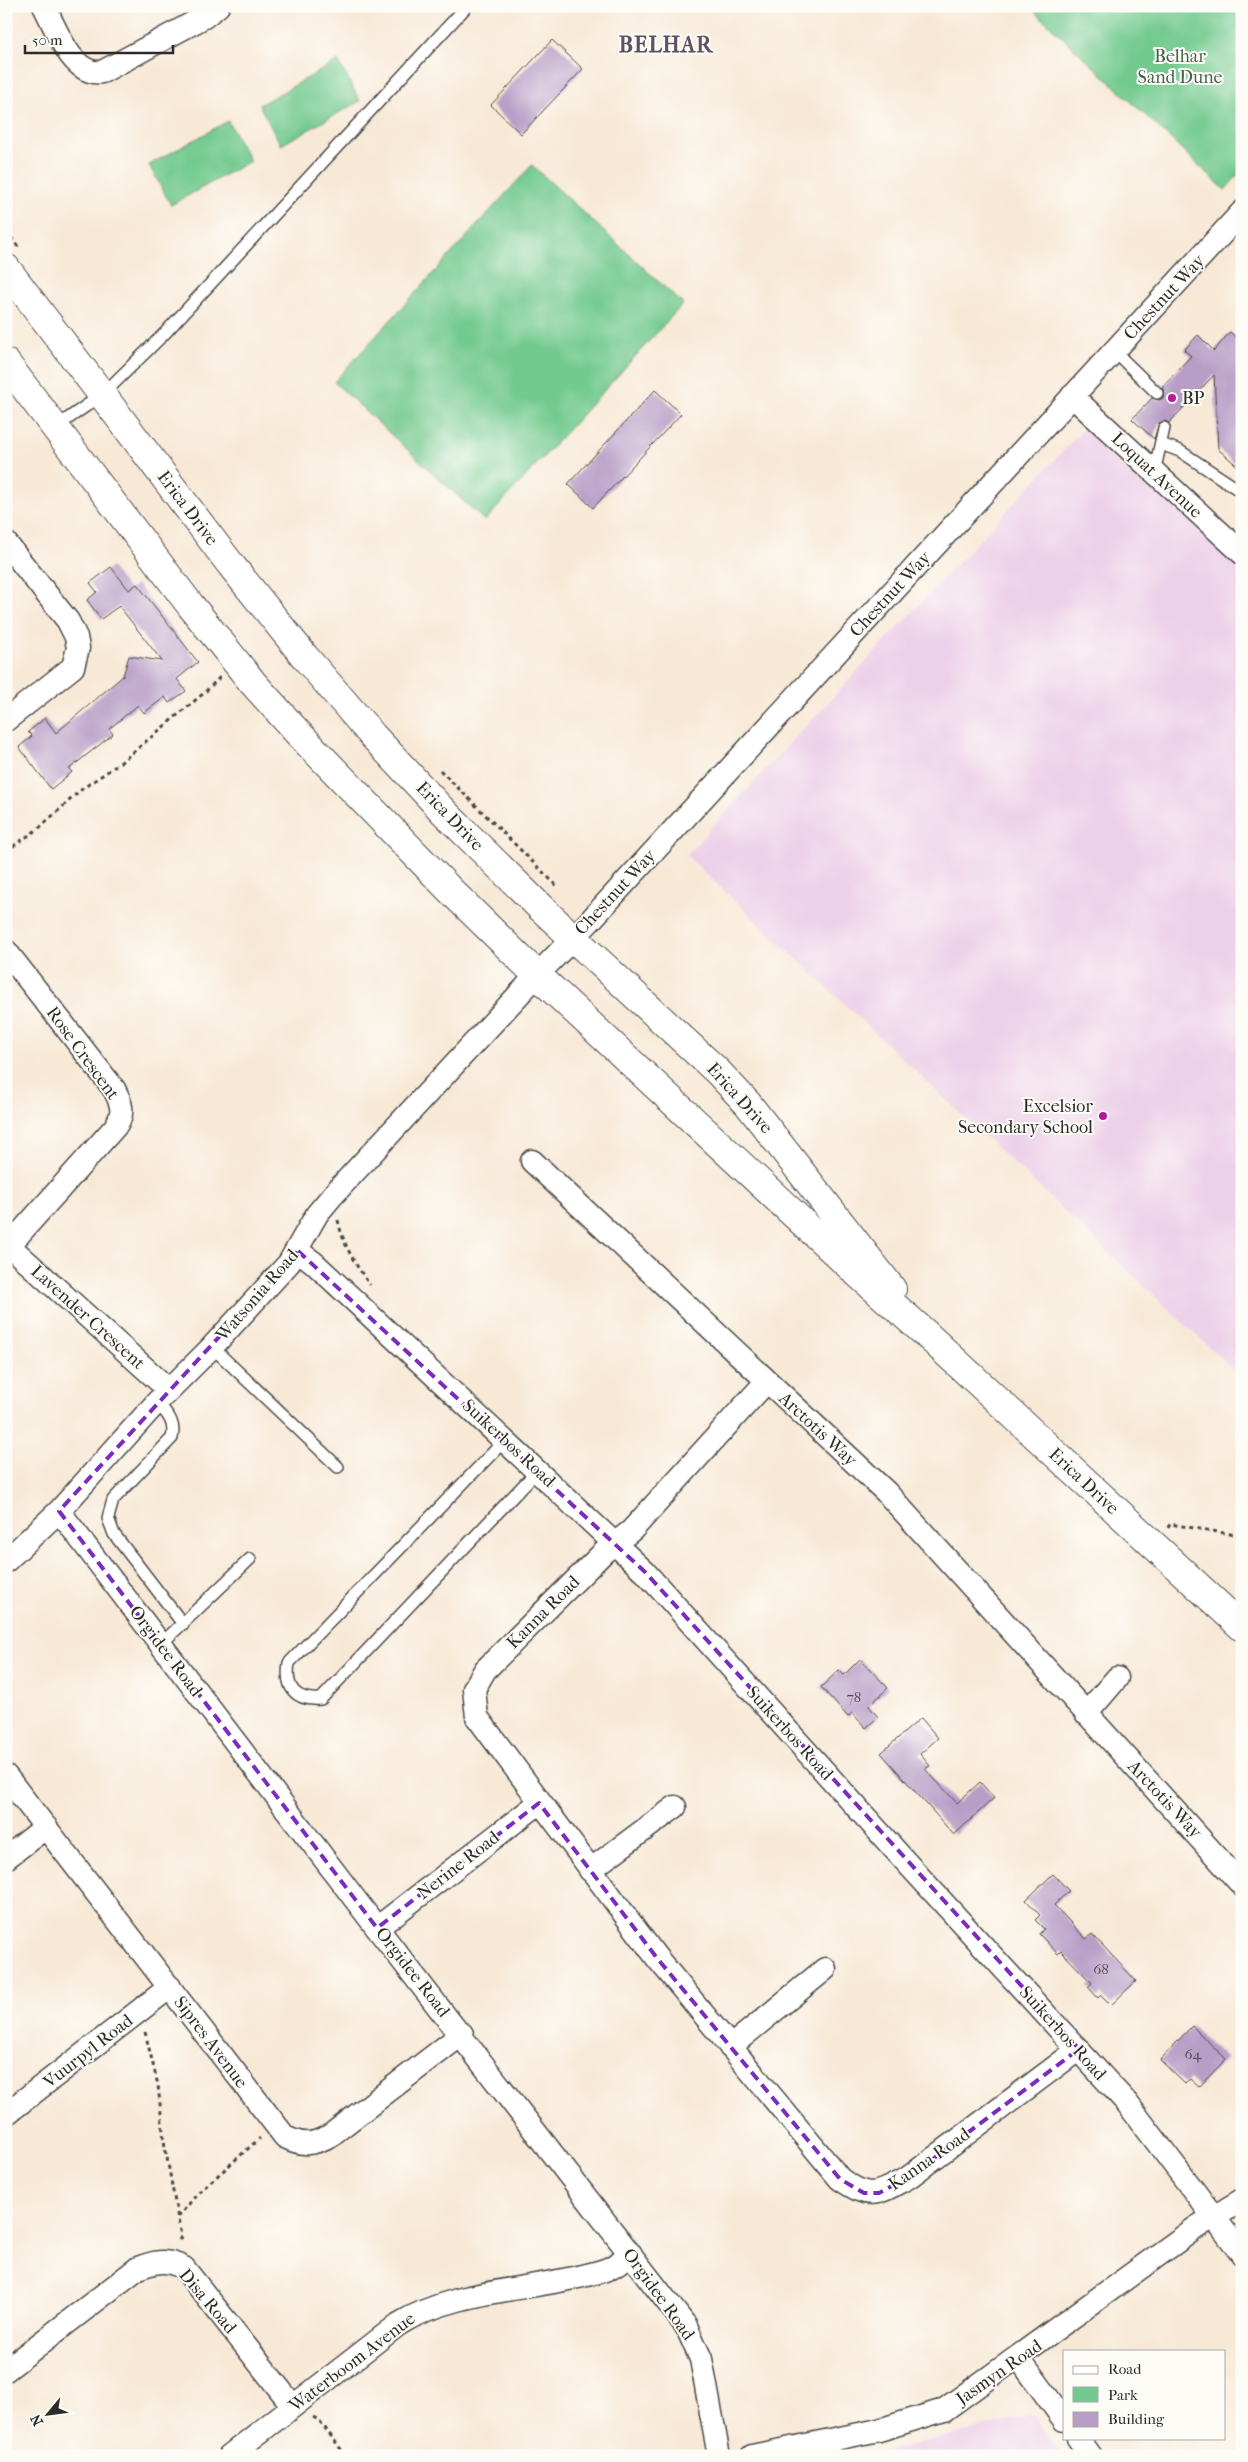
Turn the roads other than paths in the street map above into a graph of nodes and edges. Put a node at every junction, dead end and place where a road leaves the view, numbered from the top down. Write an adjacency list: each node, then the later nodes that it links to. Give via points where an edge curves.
1 (44, 6): 3 (street, via 75,63 94,74)
2 (467, 6): 9 (lane, via 194,302)
3 (207, 10)
4 (1242, 212): 6 (street, Chestnut Way)
5 (6, 268): 9 (main road, Erica Drive)
6 (1114, 351): 8 (lane); 10 (street, Chestnut Way)
7 (6, 362): 11 (main road, Erica Drive)
8 (1157, 393)
9 (103, 394): 11 (lane); 19 (main road, Erica Drive, via 231,565 324,678 443,811)
10 (1072, 396): 14 (street, Loquat Avenue); 19 (street, Chestnut Way)
11 (56, 427): 21 (main road, Erica Drive, via 253,683 444,884)
12 (1164, 428): 13 (lane)
13 (1161, 444): 14 (lane); 15 (lane, via 1180,451)
14 (1154, 472): 17 (street, Loquat Avenue)
15 (1242, 492)
16 (6, 543): 18 (street, via 68,620 78,648 73,667)
17 (1242, 553)
18 (6, 720)
19 (573, 938): 21 (street, Chestnut Way); 25 (main road, Erica Drive, via 718,1072 748,1104)
20 (6, 951): 23 (street, Rose Crescent, via 114,1089 122,1109 115,1127)
21 (537, 975): 24 (street, Watsonia Road, via 317,1214); 25 (main road, Erica Drive, via 856,1273)
22 (532, 1161): 27 (street, Arctotis Way)
23 (7, 1246): 28 (street, Lavender Crescent)
24 (298, 1252): 26 (street, Watsonia Road); 29 (street, Suikerbos Road, via 313,1262)
25 (926, 1334): 37 (main road, Erica Drive)
26 (212, 1347): 28 (street, Watsonia Road); 30 (lane)
27 (767, 1381): 33 (street, Kanna Road, via 632,1530); 40 (street, Arctotis Way, via 886,1492)
28 (163, 1396): 32 (street, Watsonia Road); 36 (lane, via 172,1419 172,1438 113,1500 108,1518 114,1534)
29 (506, 1440): 31 (street, Suikerbos Road); 31 (lane, via 289,1663 287,1678 294,1693 308,1700 321,1699)
30 (338, 1467)
31 (538, 1470): 33 (street, Suikerbos Road)
32 (59, 1511): 35 (street, Watsonia Road); 38 (street, Orgidee Road)
33 (616, 1542): 42 (street, Kanna Road, via 485,1670 474,1689 477,1717); 53 (street, Suikerbos Road)
34 (250, 1559): 36 (lane)
35 (6, 1561)
36 (183, 1624): 38 (lane)
37 (1242, 1627)
38 (161, 1644): 48 (street, Orgidee Road)
39 (1117, 1678): 40 (street)
40 (1086, 1714): 47 (street, Arctotis Way)
41 (6, 1776): 44 (street, Sipres Avenue)
42 (540, 1802): 46 (street, Kanna Road); 48 (street, Nerine Road)
43 (675, 1807): 46 (street)
44 (46, 1827): 45 (street); 50 (street, Sipres Avenue)
45 (6, 1858)
46 (590, 1870): 52 (street, Kanna Road)
47 (1242, 1885)
48 (378, 1928): 51 (street, Orgidee Road)
49 (825, 1969): 52 (street)
50 (170, 1987): 51 (street, Sipres Avenue, via 285,2137 304,2145 330,2136); 54 (street, Vuurpyl Road)
51 (462, 2034): 57 (street, Orgidee Road)
52 (730, 2047): 53 (street, Kanna Road, via 840,2179 864,2193 879,2193 909,2177)
53 (1079, 2049): 56 (street, Suikerbos Road, via 1150,2131)
54 (6, 2114)
55 (1242, 2200): 56 (street, Jasmyn Road)
56 (1214, 2217): 58 (street, Suikerbos Road); 59 (street, Jasmyn Road)
57 (631, 2254): 61 (street, Waterboom Avenue, via 607,2269 421,2311); 65 (street, Orgidee Road, via 694,2341 701,2359)
58 (1242, 2254)
59 (1019, 2358): 62 (street); 66 (street, Jasmyn Road, via 944,2410 879,2430)
60 (6, 2370): 61 (street, Disa Road, via 138,2268 172,2261 184,2268)
61 (293, 2406): 64 (street, Waterboom Avenue)
62 (1063, 2419)
63 (1079, 2440): 67 (street)
64 (229, 2456)
65 (719, 2456)
66 (752, 2456)
67 (1091, 2456)

